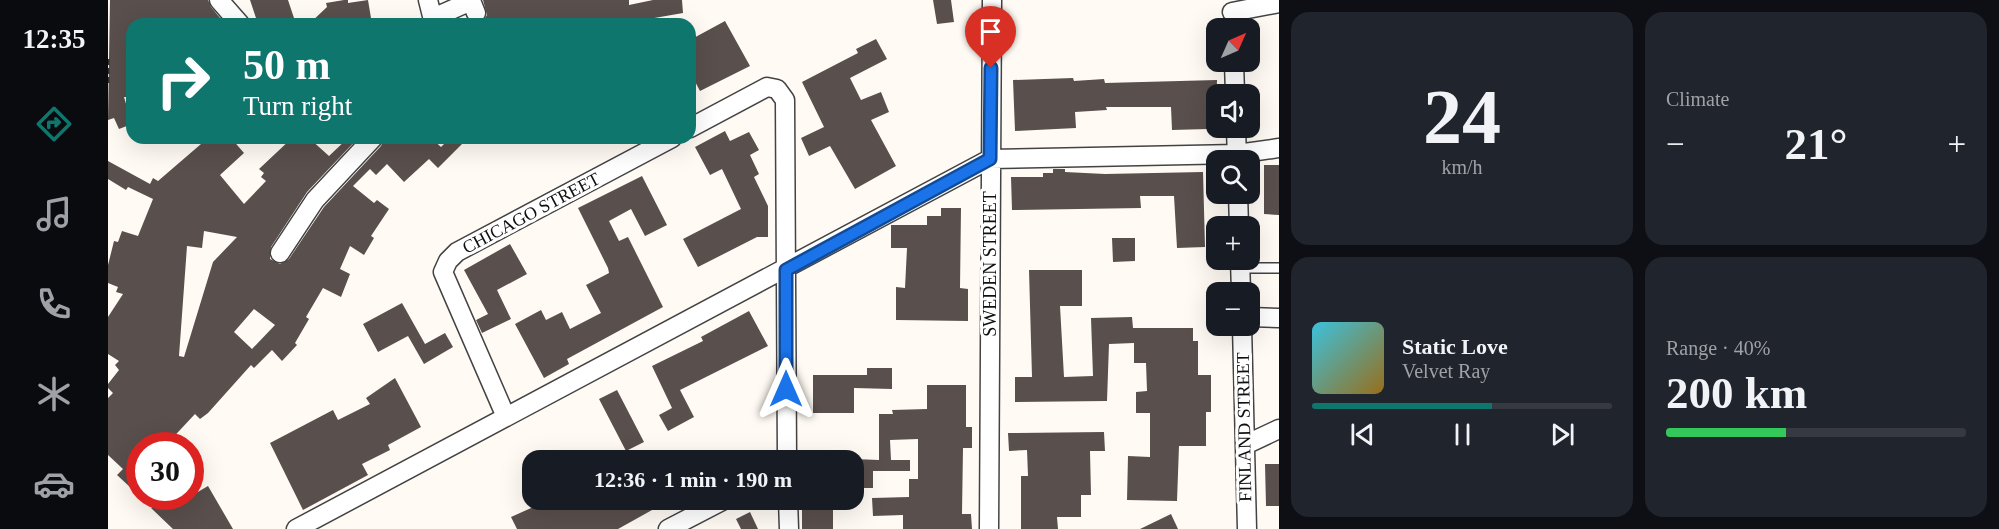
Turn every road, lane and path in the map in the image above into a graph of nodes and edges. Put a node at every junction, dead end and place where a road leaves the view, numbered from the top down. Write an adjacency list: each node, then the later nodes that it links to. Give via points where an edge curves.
1 (219, 0): 7 (street)
2 (428, 0): 8 (street)
3 (992, 0): 18 (street, SWEDEN STREET)
4 (1279, 3): 6 (street)
5 (477, 13): 9 (street, via 469,2)
6 (1232, 14)
7 (235, 18)
8 (433, 18)
9 (440, 18)
10 (108, 59): 11 (path)
11 (108, 86)
12 (696, 125): 22 (street, via 767,87 782,92)
13 (367, 144): 19 (street, via 315,200)
14 (661, 144): 26 (street, CHICAGO STREET, via 457,252 448,261 443,272)
15 (1279, 148): 16 (street)
16 (1260, 152)
17 (1206, 157): 18 (street)
18 (990, 159): 22 (street); 35 (street, SWEDEN STREET)
19 (280, 253)
20 (1260, 266): 21 (lane)
21 (1279, 268)
22 (786, 270): 26 (street); 29 (street)
23 (1260, 317): 24 (street)
24 (1279, 318)
25 (1242, 336): 28 (street, FINLAND STREET)
26 (506, 417): 32 (street)
27 (1279, 429): 28 (street)
28 (1245, 445): 36 (street, FINLAND STREET)
29 (787, 450)
30 (705, 510): 33 (street)
31 (788, 510): 34 (street)
32 (298, 529)
33 (668, 529)
34 (789, 529)
35 (989, 529)
36 (1247, 529)

